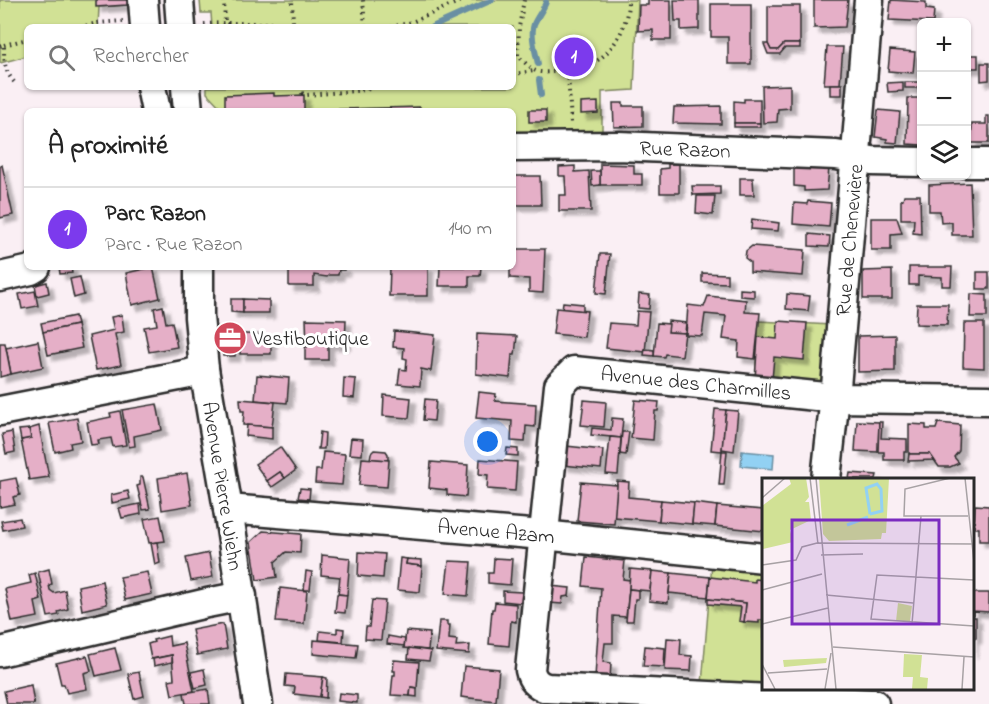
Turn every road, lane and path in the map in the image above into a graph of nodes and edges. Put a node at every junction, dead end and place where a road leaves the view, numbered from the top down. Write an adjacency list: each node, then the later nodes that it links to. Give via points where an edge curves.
1 (179, 0): 12 (street)
2 (224, 0): 10 (path)
3 (292, 0): 10 (path, via 292,23)
4 (363, 0): 14 (path)
5 (463, 0): 15 (path)
6 (524, 0): 18 (path, via 518,56)
7 (628, 0): 19 (path, via 628,17 617,42 597,62)
8 (869, 0): 30 (street, Rue de Chenevière)
9 (139, 16): 11 (path)
10 (225, 23): 13 (path)
11 (94, 24)
12 (189, 24)
13 (207, 24)
14 (365, 24)
15 (404, 24)
16 (24, 40): 17 (path)
17 (2, 45): 21 (path, via 7,75)
18 (534, 71): 19 (path); 20 (path)
19 (568, 73): 26 (path)
20 (516, 74)
21 (15, 83)
22 (152, 90): 27 (street)
23 (186, 90): 28 (street)
24 (302, 90): 25 (path, via 306,95)
25 (367, 90)
26 (570, 101)
27 (155, 108)
28 (188, 108)
29 (516, 147): 30 (street, Rue Razon, via 618,146)
30 (856, 158): 31 (street, Rue Razon); 38 (street, Rue de Chenevière)
31 (917, 162)
32 (971, 163): 33 (street)
33 (989, 163)
34 (31, 270): 36 (street)
35 (199, 270): 37 (street, Avenue Pierre Wiehn)
36 (0, 277)
37 (204, 369): 40 (street); 42 (street, Avenue Pierre Wiehn)
38 (835, 398): 39 (street, Avenue des Charmilles); 41 (street, Rue de Chenevière); 43 (street, Avenue des Charmilles, via 574,371 559,386)
39 (989, 400)
40 (0, 411)
41 (826, 478)
42 (228, 510): 43 (street, Avenue Azam); 45 (street, Avenue Pierre Wiehn)
43 (543, 536): 44 (street, Avenue Azam); 47 (street, via 530,670 531,677 541,686)
44 (762, 558)
45 (242, 596): 46 (street); 48 (street, Avenue Pierre Wiehn)
46 (0, 652)
47 (806, 695): 49 (street)
48 (258, 704)
49 (874, 704)

